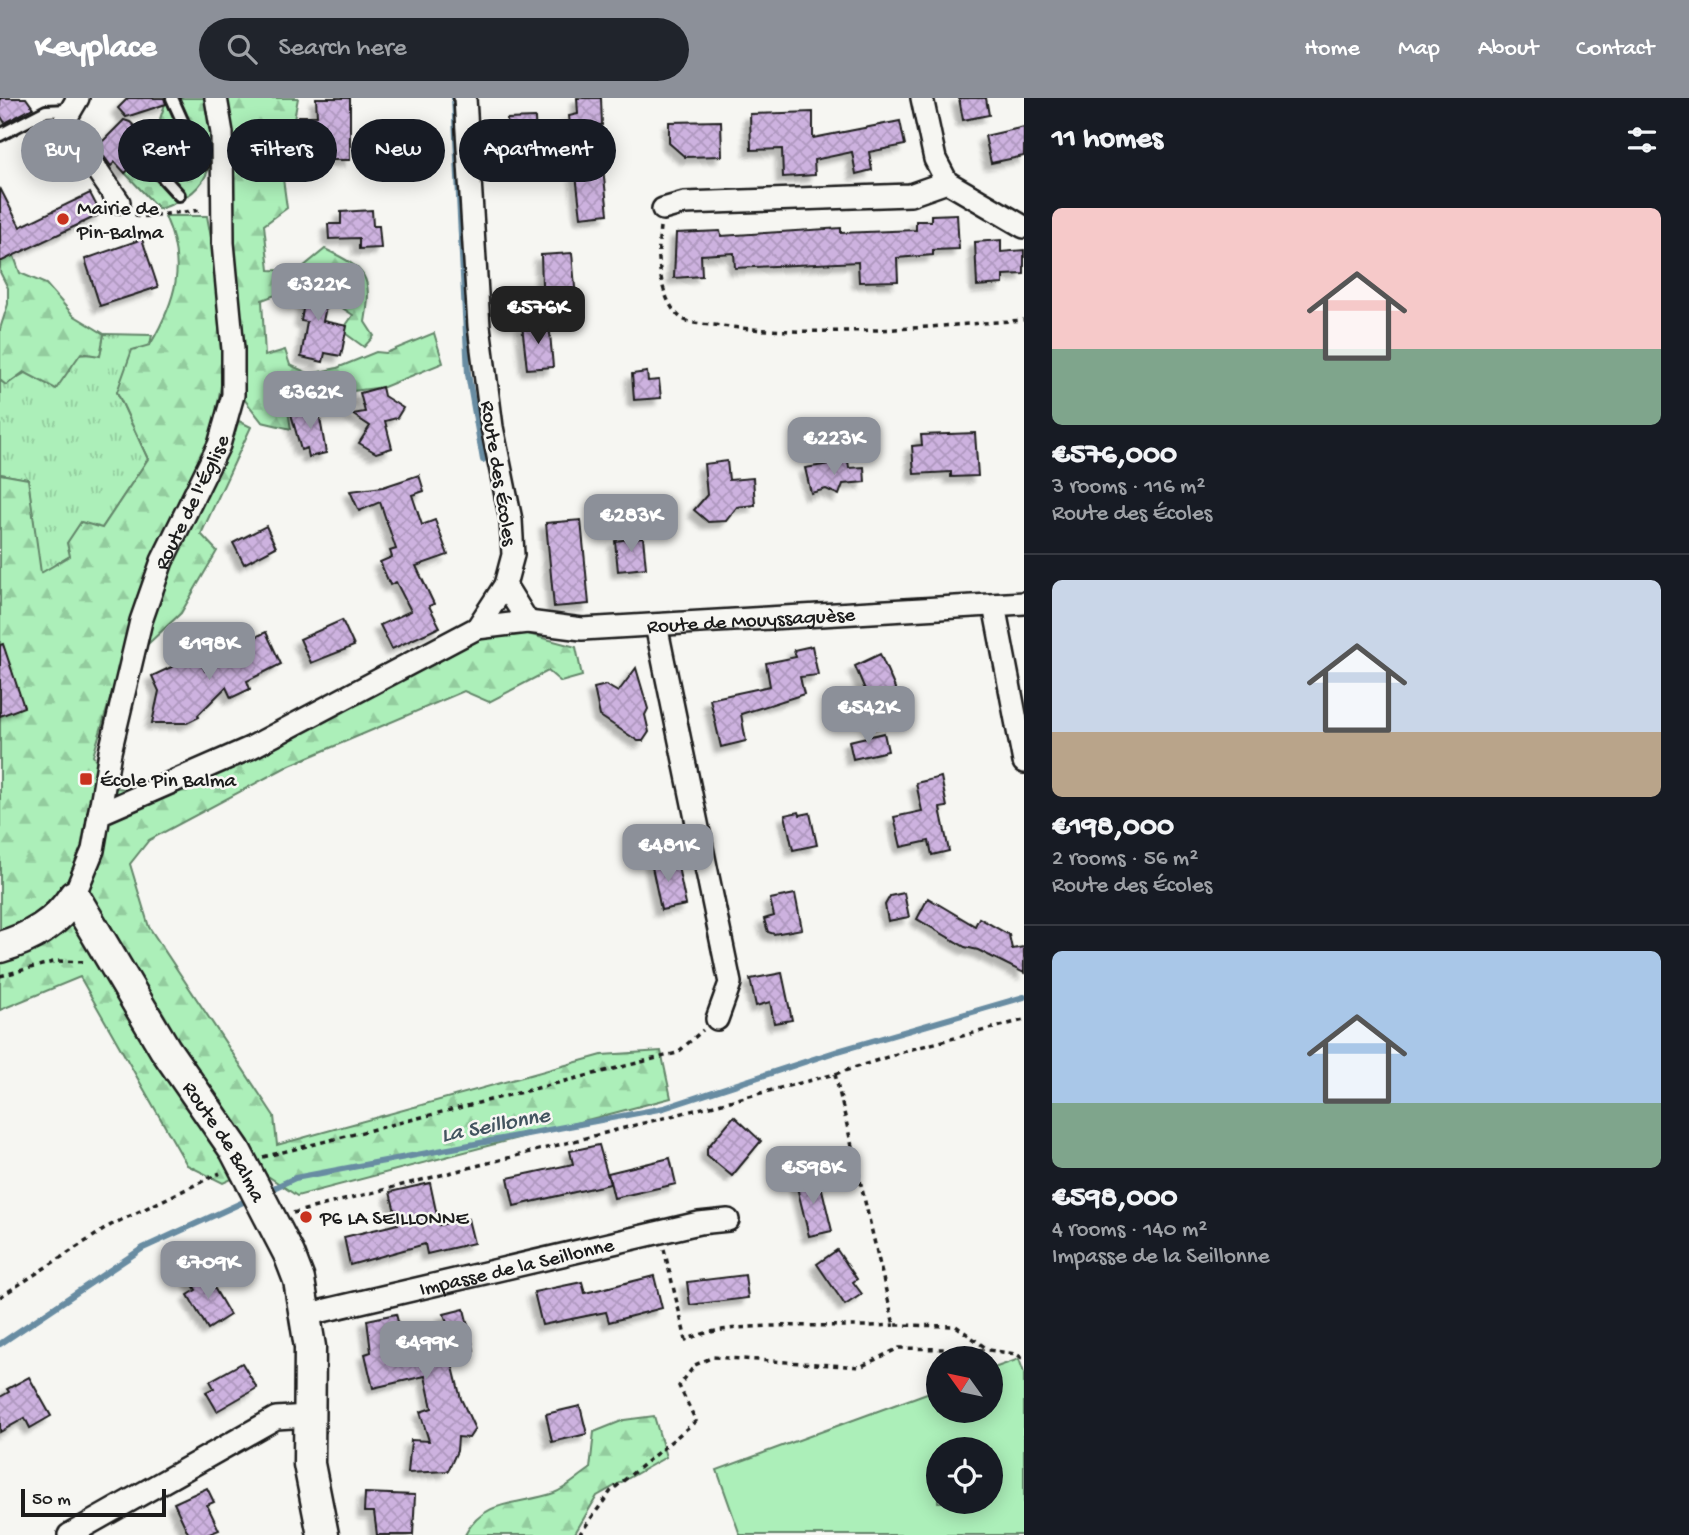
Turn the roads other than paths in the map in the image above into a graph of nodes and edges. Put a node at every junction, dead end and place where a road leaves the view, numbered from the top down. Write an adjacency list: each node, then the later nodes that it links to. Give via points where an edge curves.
1 (172, 98): 6 (lane)
2 (216, 98): 21 (street, Route de l'Église, via 222,133 233,395 219,444 162,561 141,621)
3 (465, 98): 14 (street, Route des Écoles, via 479,326 492,427 511,520 513,555)
4 (922, 98): 9 (street, via 935,159)
5 (73, 104): 7 (lane, via 46,111); 11 (street, via 64,122)
6 (181, 119)
7 (0, 135)
8 (167, 182): 10 (lane)
9 (947, 182): 12 (street, via 910,195 684,203); 13 (street)
10 (179, 195)
11 (119, 202)
12 (663, 209)
13 (1024, 227)
14 (505, 585): 17 (street); 19 (street, Route des Écoles)
15 (1024, 603): 16 (street, Route de Mouyssaguèse)
16 (994, 605): 18 (street, Route de Mouyssaguèse); 20 (street)
17 (528, 622): 18 (street, Route de Mouyssaguèse, via 582,629); 19 (street, Route de Mouyssaguèse)
18 (656, 625): 24 (street, via 730,983)
19 (477, 628): 21 (street, Route des Écoles, via 250,748)
20 (1024, 762)
21 (99, 814): 22 (street, Route de l'Église, via 93,850)
22 (74, 896): 23 (street, via 63,913 43,929); 26 (street, Route de Balma, via 237,1170 269,1215 299,1280)
23 (0, 947)
24 (717, 1019)
25 (729, 1220): 26 (street, Impasse de la Seillonne, via 699,1223)
26 (305, 1315): 27 (street, Route de Balma, via 310,1363)
27 (308, 1416): 28 (street, via 276,1418); 29 (street, Route de Balma, via 309,1464)
28 (69, 1535)
29 (323, 1535)

